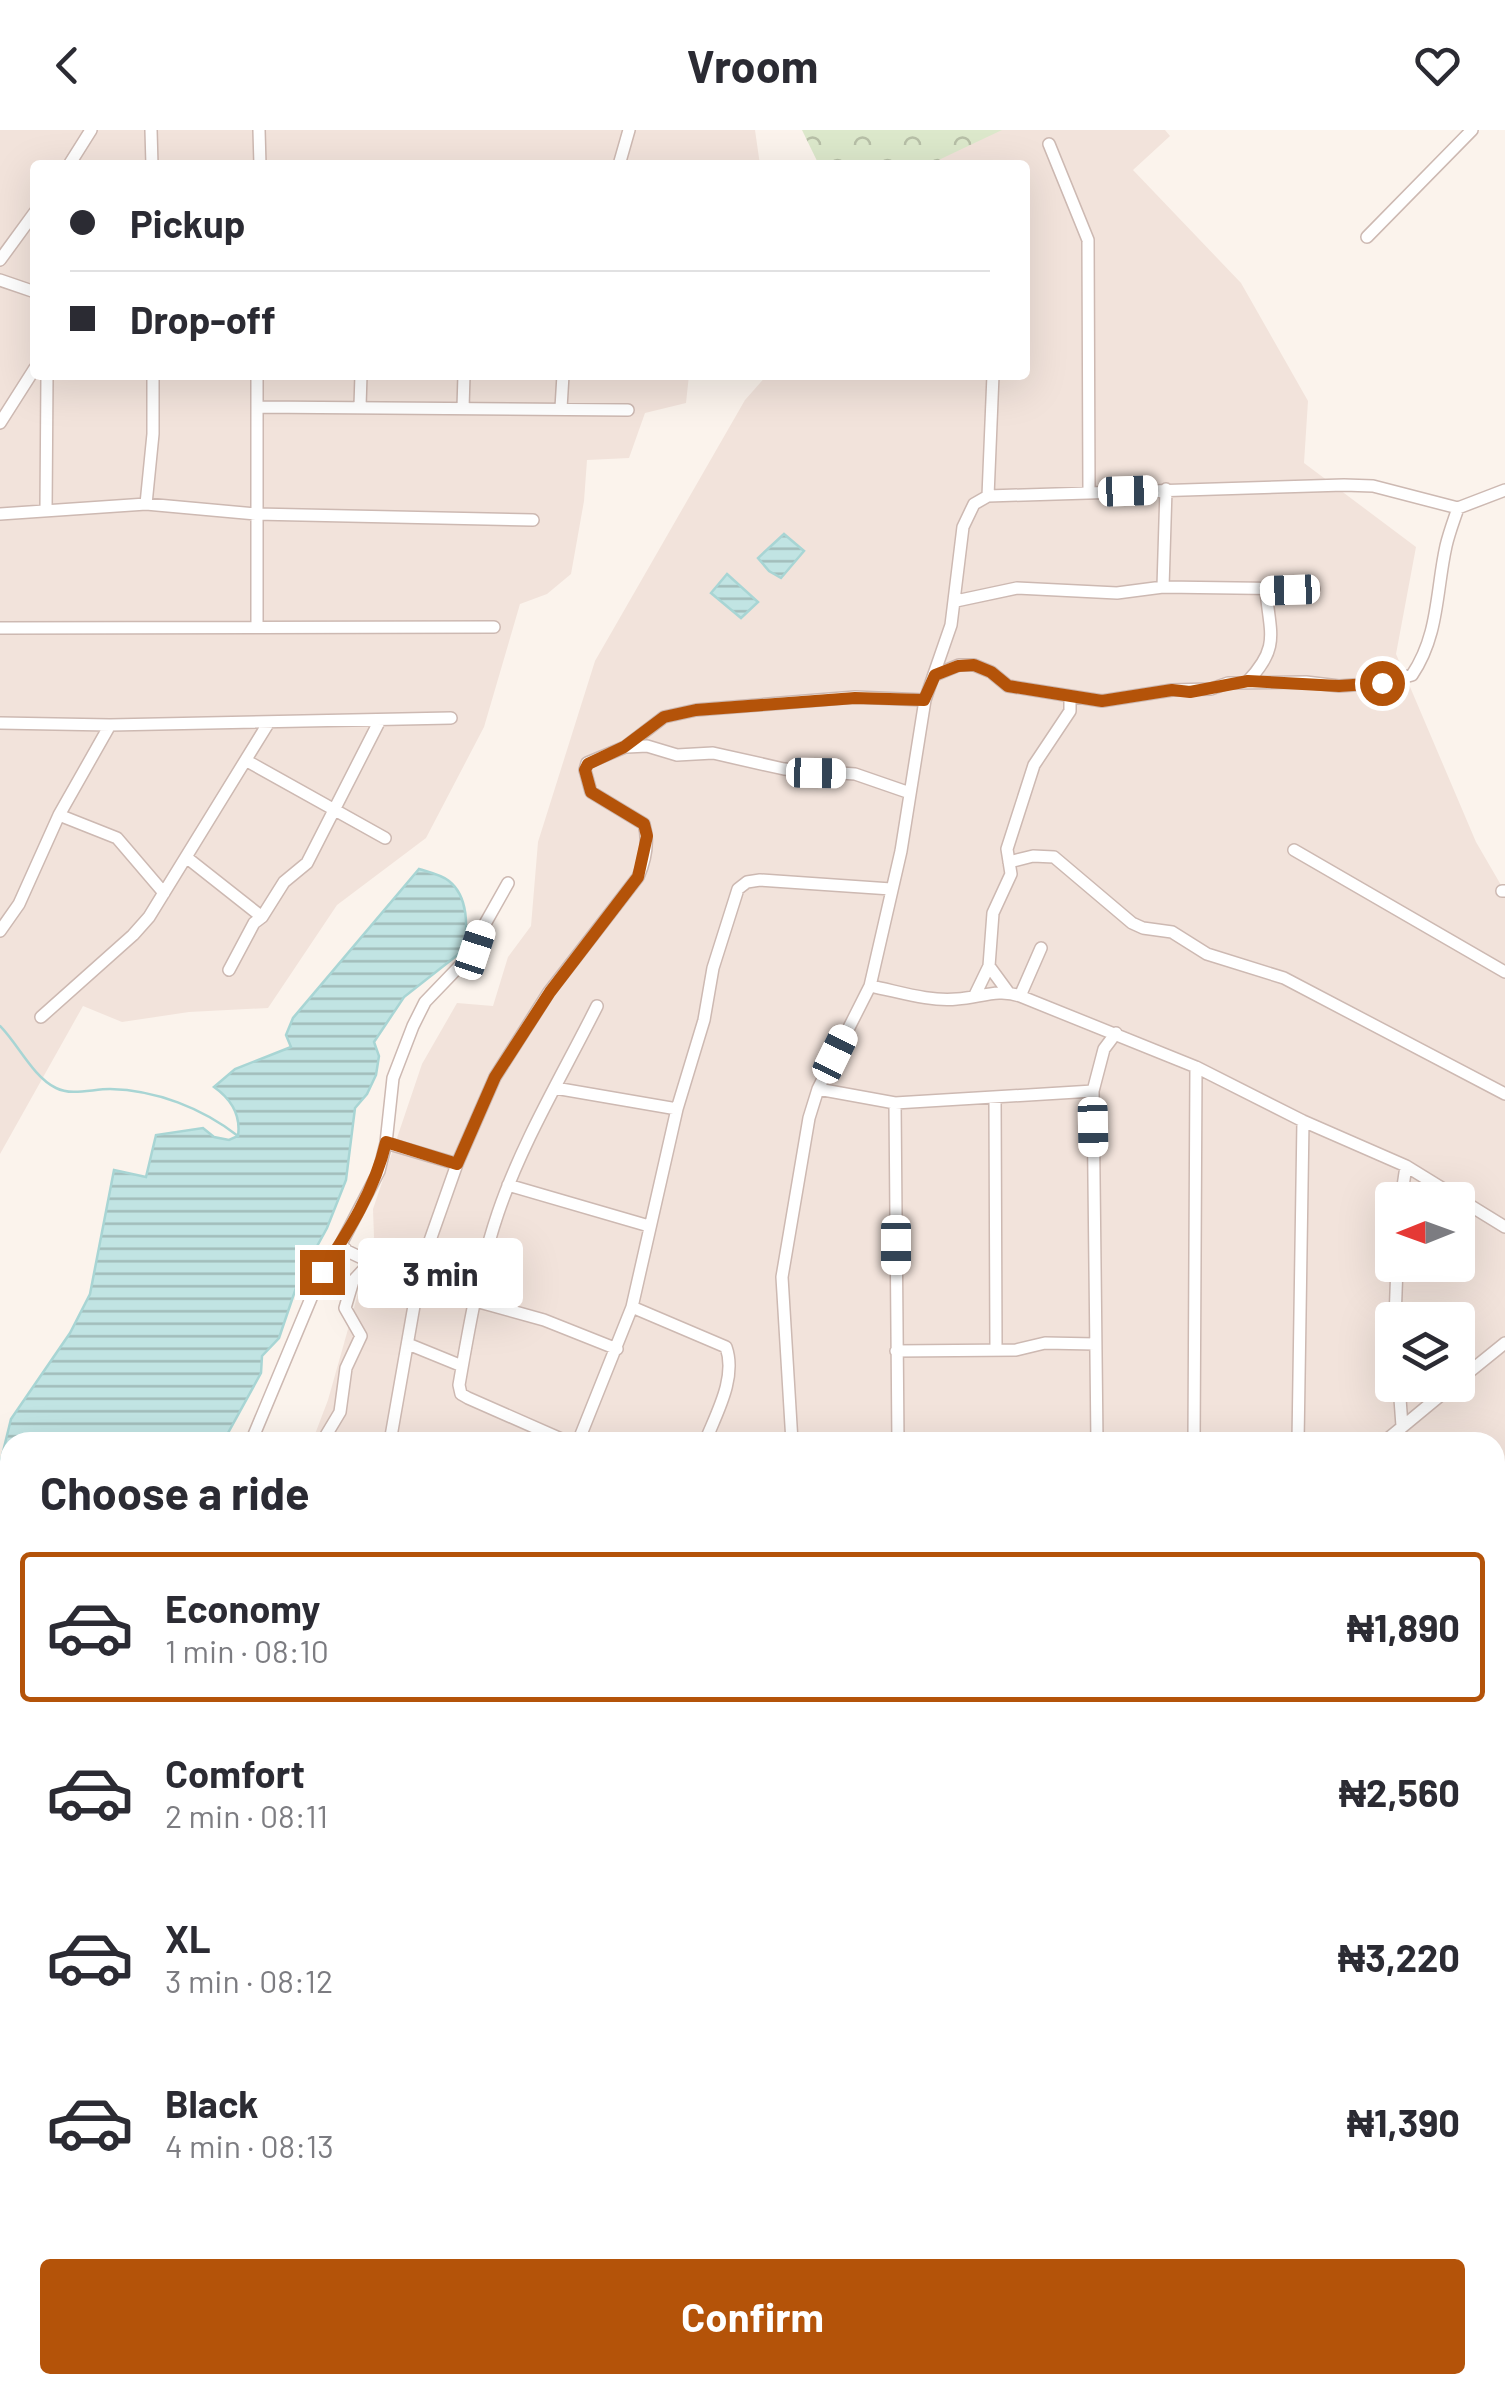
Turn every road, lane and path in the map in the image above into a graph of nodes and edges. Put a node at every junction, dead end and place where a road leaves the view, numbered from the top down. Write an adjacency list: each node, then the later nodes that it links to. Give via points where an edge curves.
1 (92, 130): 7 (street)
2 (152, 130): 8 (street)
3 (259, 130): 9 (street)
4 (629, 130): 10 (street)
5 (1472, 130): 12 (street)
6 (1049, 144): 32 (street, via 1088,240)
7 (72, 160)
8 (152, 160)
9 (260, 160)
10 (620, 160)
11 (30, 219): 13 (street)
12 (1366, 236)
13 (0, 260)
14 (0, 280): 15 (street)
15 (30, 290)
16 (30, 376): 29 (street)
17 (48, 380): 36 (street)
18 (153, 380): 34 (street)
19 (257, 380): 25 (street)
20 (361, 380): 24 (street)
21 (464, 380): 26 (street)
22 (563, 380): 27 (street)
23 (993, 380): 33 (street)
24 (360, 406): 25 (street); 26 (street)
25 (256, 407): 38 (street)
26 (463, 408): 27 (street)
27 (561, 408): 28 (street)
28 (628, 410)
29 (0, 423)
30 (1166, 489): 32 (street); 35 (street, via 1373,486); 40 (street)
31 (1505, 490): 35 (street)
32 (1090, 492): 33 (street)
33 (988, 496): 43 (street, via 974,504 963,527)
34 (146, 504): 36 (street); 38 (street)
35 (1458, 508): 48 (street, via 1437,617 1412,675 1339,686)
36 (46, 510): 37 (street)
37 (0, 514)
38 (256, 514): 39 (street); 44 (street)
39 (533, 520)
40 (1163, 588): 42 (street); 43 (street, via 1017,588)
41 (1314, 589): 42 (street)
42 (1266, 590): 48 (street, via 1272,646)
43 (956, 601): 47 (street)
44 (256, 627): 45 (street); 46 (street)
45 (0, 628)
46 (494, 628)
47 (935, 675): 49 (street, via 974,665 1008,686); 50 (street)
48 (1248, 681): 51 (street)
49 (1070, 696): 51 (street); 52 (street)
50 (924, 700): 58 (street, via 855,698 696,710 664,717); 60 (street)
51 (1102, 701): 52 (street)
52 (1070, 711): 66 (street, via 1034,765 1007,849)
53 (451, 718): 54 (street)
54 (380, 720): 55 (street); 61 (street)
55 (269, 722): 57 (street); 59 (street)
56 (0, 723): 57 (street)
57 (110, 725): 62 (street)
58 (624, 747): 60 (street, via 855,774); 92 (street, via 585,770 591,792 644,824 643,865 495,1077)
59 (247, 762): 61 (street); 65 (street)
60 (910, 793): 68 (street)
61 (336, 810): 63 (street); 70 (street, via 307,863 284,882)
62 (59, 815): 69 (street, via 117,838); 71 (street)
63 (385, 838)
64 (1294, 850): 75 (street)
65 (186, 857): 69 (street); 70 (street)
66 (1009, 862): 73 (street, via 993,913); 86 (street, via 1054,857 1132,923 1172,932 1207,954 1284,978)
67 (508, 883): 91 (street, via 475,950 412,1026 393,1078)
68 (892, 889): 76 (street); 89 (street, via 760,880 738,889)
69 (164, 893): 80 (street, via 134,935)
70 (262, 917): 74 (street)
71 (0, 931)
72 (1041, 948): 77 (street)
73 (989, 966): 77 (street); 78 (street)
74 (230, 970)
75 (1505, 972)
76 (870, 986): 78 (street, via 938,999); 84 (street)
77 (1014, 994): 78 (street); 81 (street)
78 (975, 995)
79 (597, 1006): 83 (street)
80 (41, 1017)
81 (1116, 1033): 82 (street); 85 (street, via 1104,1049)
82 (1196, 1066): 90 (street); 122 (street)
83 (556, 1088): 89 (street); 95 (street)
84 (818, 1089): 88 (street); 119 (street, via 782,1277)
85 (1093, 1091): 87 (street); 104 (street)
86 (1505, 1094)
87 (995, 1097): 88 (street); 106 (street)
88 (895, 1103): 107 (street)
89 (678, 1109): 96 (street)
90 (1302, 1121): 93 (street); 123 (street)
91 (386, 1142): 92 (street); 98 (street, via 380,1171)
92 (457, 1164): 99 (street)
93 (1406, 1166): 94 (street); 97 (street)
94 (1404, 1182)
95 (508, 1185): 96 (street); 100 (street)
96 (650, 1226): 101 (street)
97 (1505, 1227)
98 (342, 1244): 113 (street, via 322,1272); 114 (street, via 366,1260 345,1308 362,1336)
99 (418, 1280): 100 (street); 103 (street)
100 (474, 1300): 105 (street); 108 (street)
101 (632, 1307): 105 (street); 118 (street, via 726,1347 727,1383)
102 (1505, 1343): 109 (street)
103 (408, 1344): 108 (street); 115 (street)
104 (1096, 1344): 106 (street); 121 (street)
105 (617, 1349): 117 (street)
106 (996, 1349): 107 (street)
107 (896, 1351): 120 (street)
108 (462, 1366): 116 (street, via 462,1394)
109 (1475, 1367)
110 (1400, 1402): 112 (street)
111 (1432, 1402): 112 (street)
112 (1402, 1426): 124 (street)
113 (255, 1432)
114 (328, 1432)
115 (392, 1432)
116 (545, 1432)
117 (582, 1432)
118 (709, 1432)
119 (791, 1432)
120 (898, 1432)
121 (1096, 1432)
122 (1194, 1432)
123 (1298, 1432)
124 (1395, 1432)

